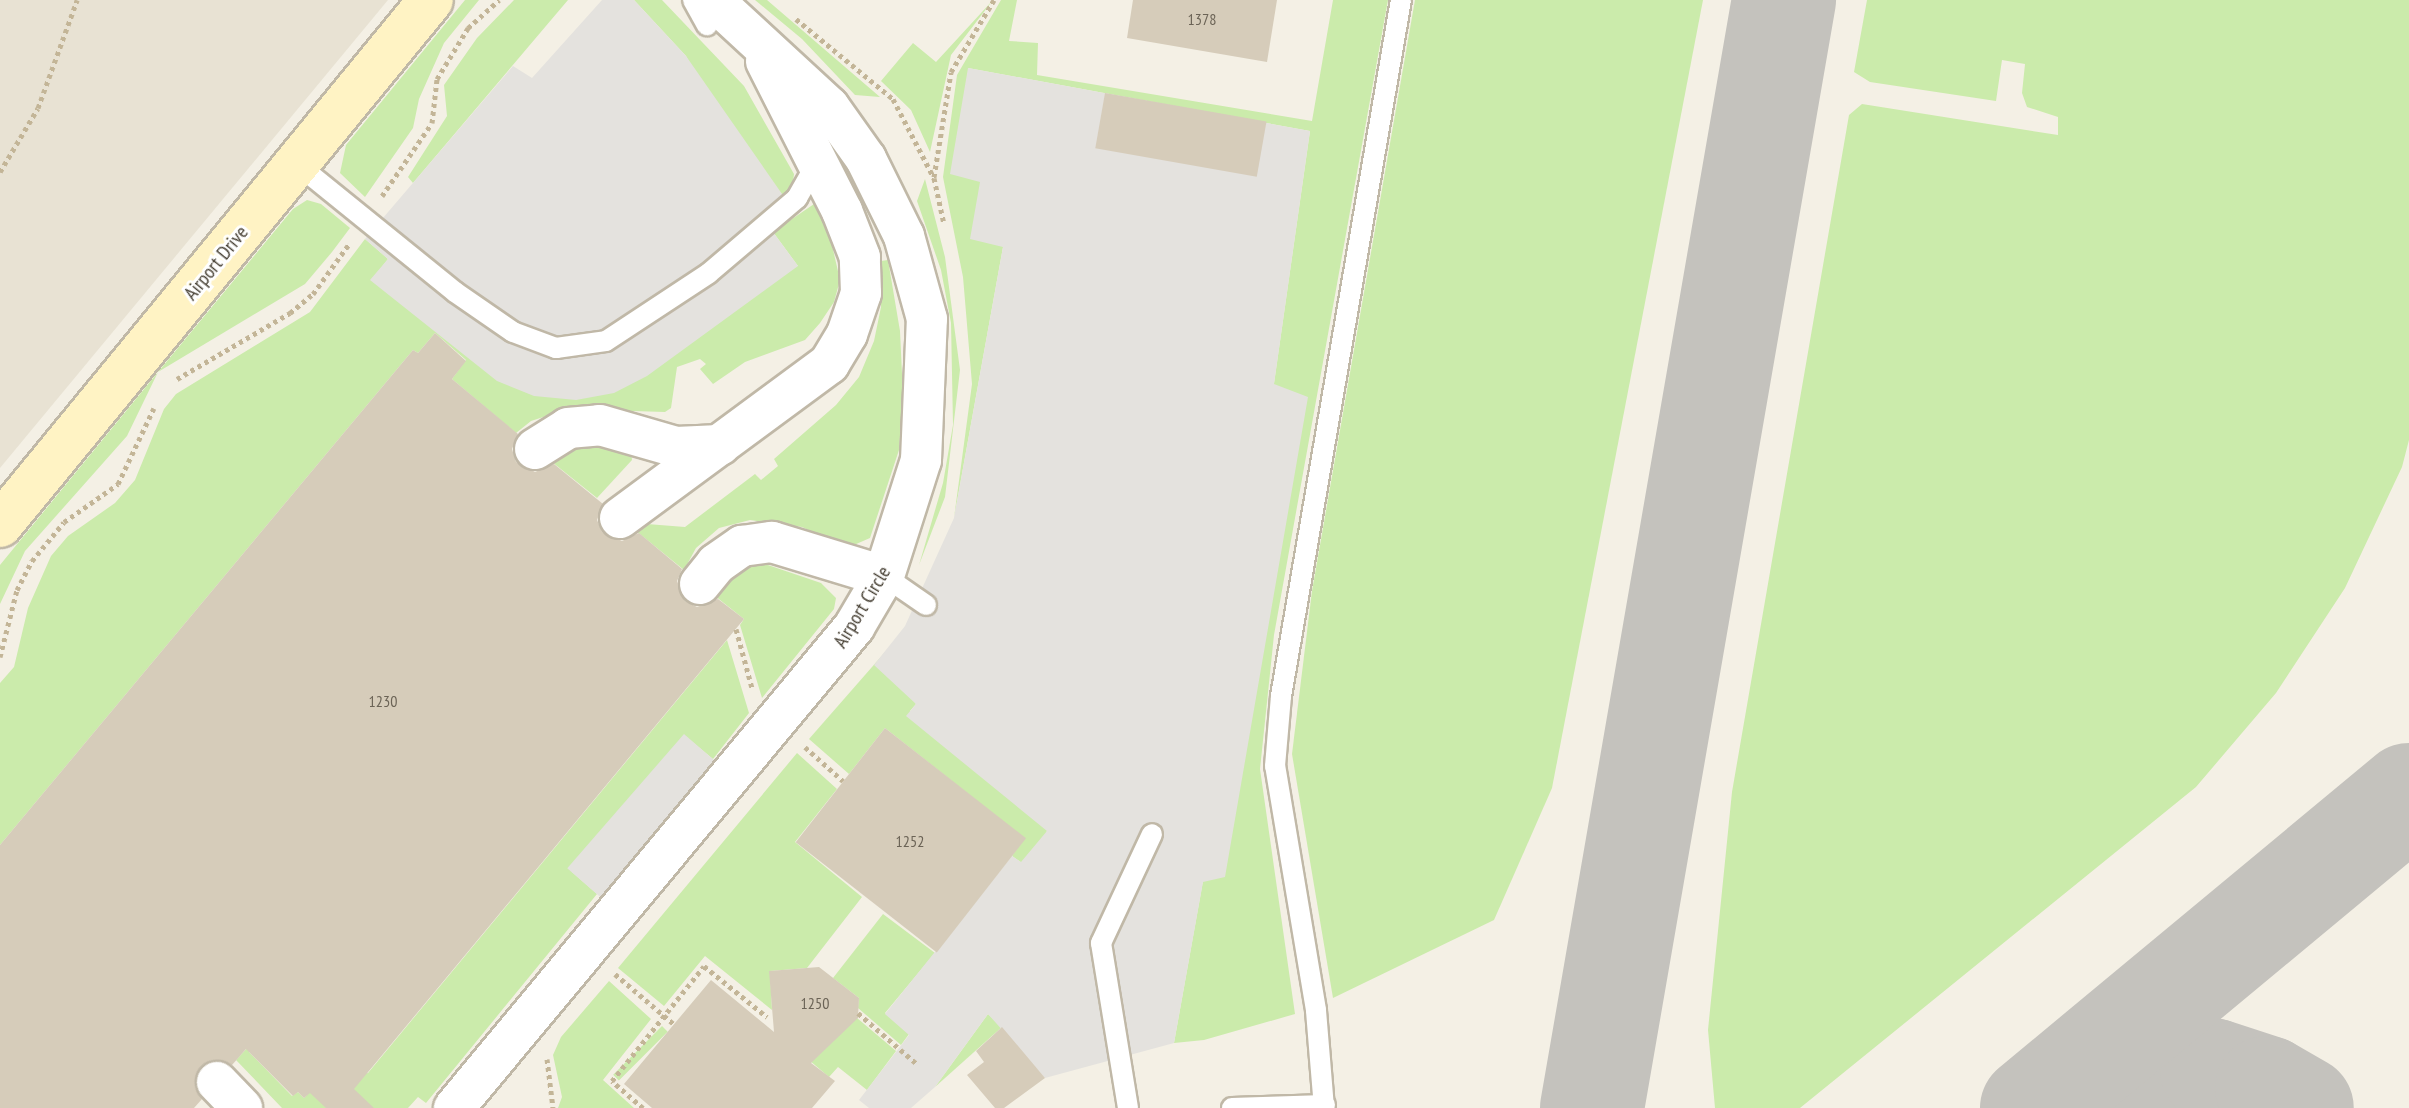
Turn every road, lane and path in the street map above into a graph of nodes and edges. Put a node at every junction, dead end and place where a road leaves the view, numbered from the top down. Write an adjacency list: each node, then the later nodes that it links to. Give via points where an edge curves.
1 (77, 0): 11 (path, via 38,108)
2 (431, 0): 10 (main road, Airport Drive)
3 (499, 0): 13 (path, via 468,28 437,79 432,123)
4 (693, 0): 7 (lane)
5 (994, 0): 12 (path, via 951,72)
6 (1401, 0): 34 (lane, via 1281,696 1275,766 1316,1010)
7 (710, 12): 8 (street, Airport Circle)
8 (752, 34): 9 (street); 21 (street, Airport Circle, via 829,107 866,159 904,236 927,319 921,460)
9 (817, 163): 10 (lane, via 797,198 709,273 606,341 556,348 513,332); 17 (street, via 860,257 861,293 847,334 829,364)
10 (297, 164): 20 (main road, Airport Drive)
11 (0, 172)
12 (934, 178)
13 (376, 205)
14 (356, 234): 15 (path, via 313,294 290,313)
15 (166, 386)
16 (160, 397): 24 (path, via 118,484 64,522 32,561 17,590)
17 (720, 445): 18 (street, via 676,447 600,425 568,428); 19 (street)
18 (535, 449)
19 (620, 518)
20 (1, 524)
21 (884, 576): 22 (street, via 772,542 742,546 716,564); 23 (lane); 35 (street, Airport Circle, via 817,675)
22 (700, 584)
23 (926, 605)
24 (0, 657)
25 (815, 757): 26 (path)
26 (843, 781)
27 (1152, 834): 37 (lane, via 1101,943)
28 (628, 986): 30 (path)
29 (858, 1013): 33 (path)
30 (664, 1016): 31 (path, via 704,966); 32 (path); 36 (path, via 612,1081)
31 (767, 1017)
32 (675, 1025)
33 (918, 1065)
34 (1324, 1106): 38 (lane)
35 (454, 1108)
36 (643, 1108)
37 (1128, 1108)
38 (1232, 1108)

